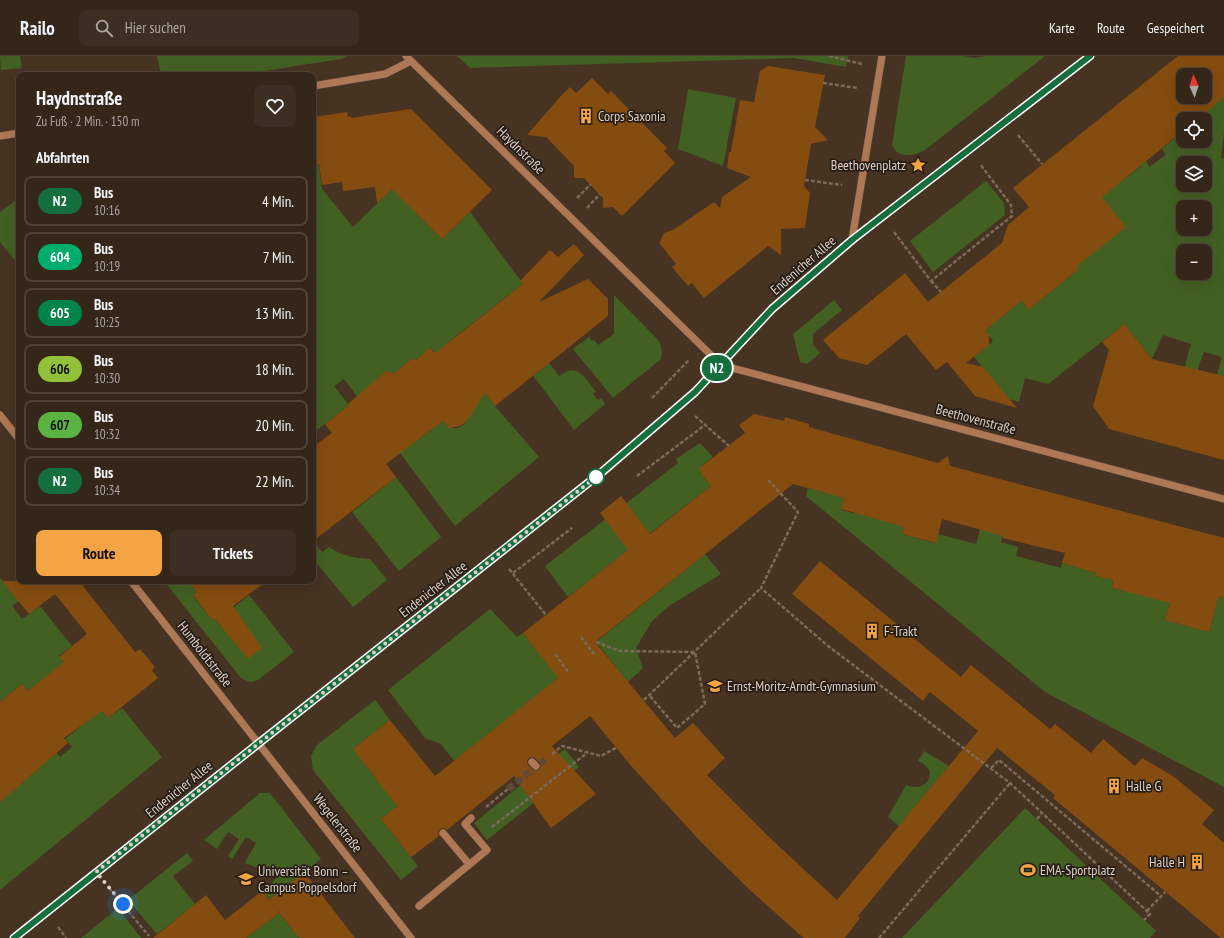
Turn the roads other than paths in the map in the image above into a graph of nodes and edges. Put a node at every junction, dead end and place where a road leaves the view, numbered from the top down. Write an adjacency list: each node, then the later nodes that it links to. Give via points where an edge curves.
1 (882, 56): 7 (street)
2 (1090, 56): 7 (street)
3 (409, 58): 4 (street, via 385,74); 8 (street, Haydnstraße)
4 (316, 86)
5 (16, 133): 6 (street)
6 (0, 136)
7 (852, 240): 8 (street, Endenicher Allee, via 772,309)
8 (721, 364): 11 (street, Beethovenstraße); 13 (street, Endenicher Allee, via 695,392 602,472)
9 (0, 414): 10 (street)
10 (16, 435)
11 (1224, 499)
12 (133, 584): 13 (street, Humboldtstraße)
13 (259, 743): 18 (street, Endenicher Allee); 19 (street, Wegelerstraße)
14 (471, 818): 16 (street, via 465,824 487,850)
15 (443, 832): 16 (street)
16 (469, 864): 17 (street)
17 (419, 906)
18 (14, 938)
19 (411, 938)

